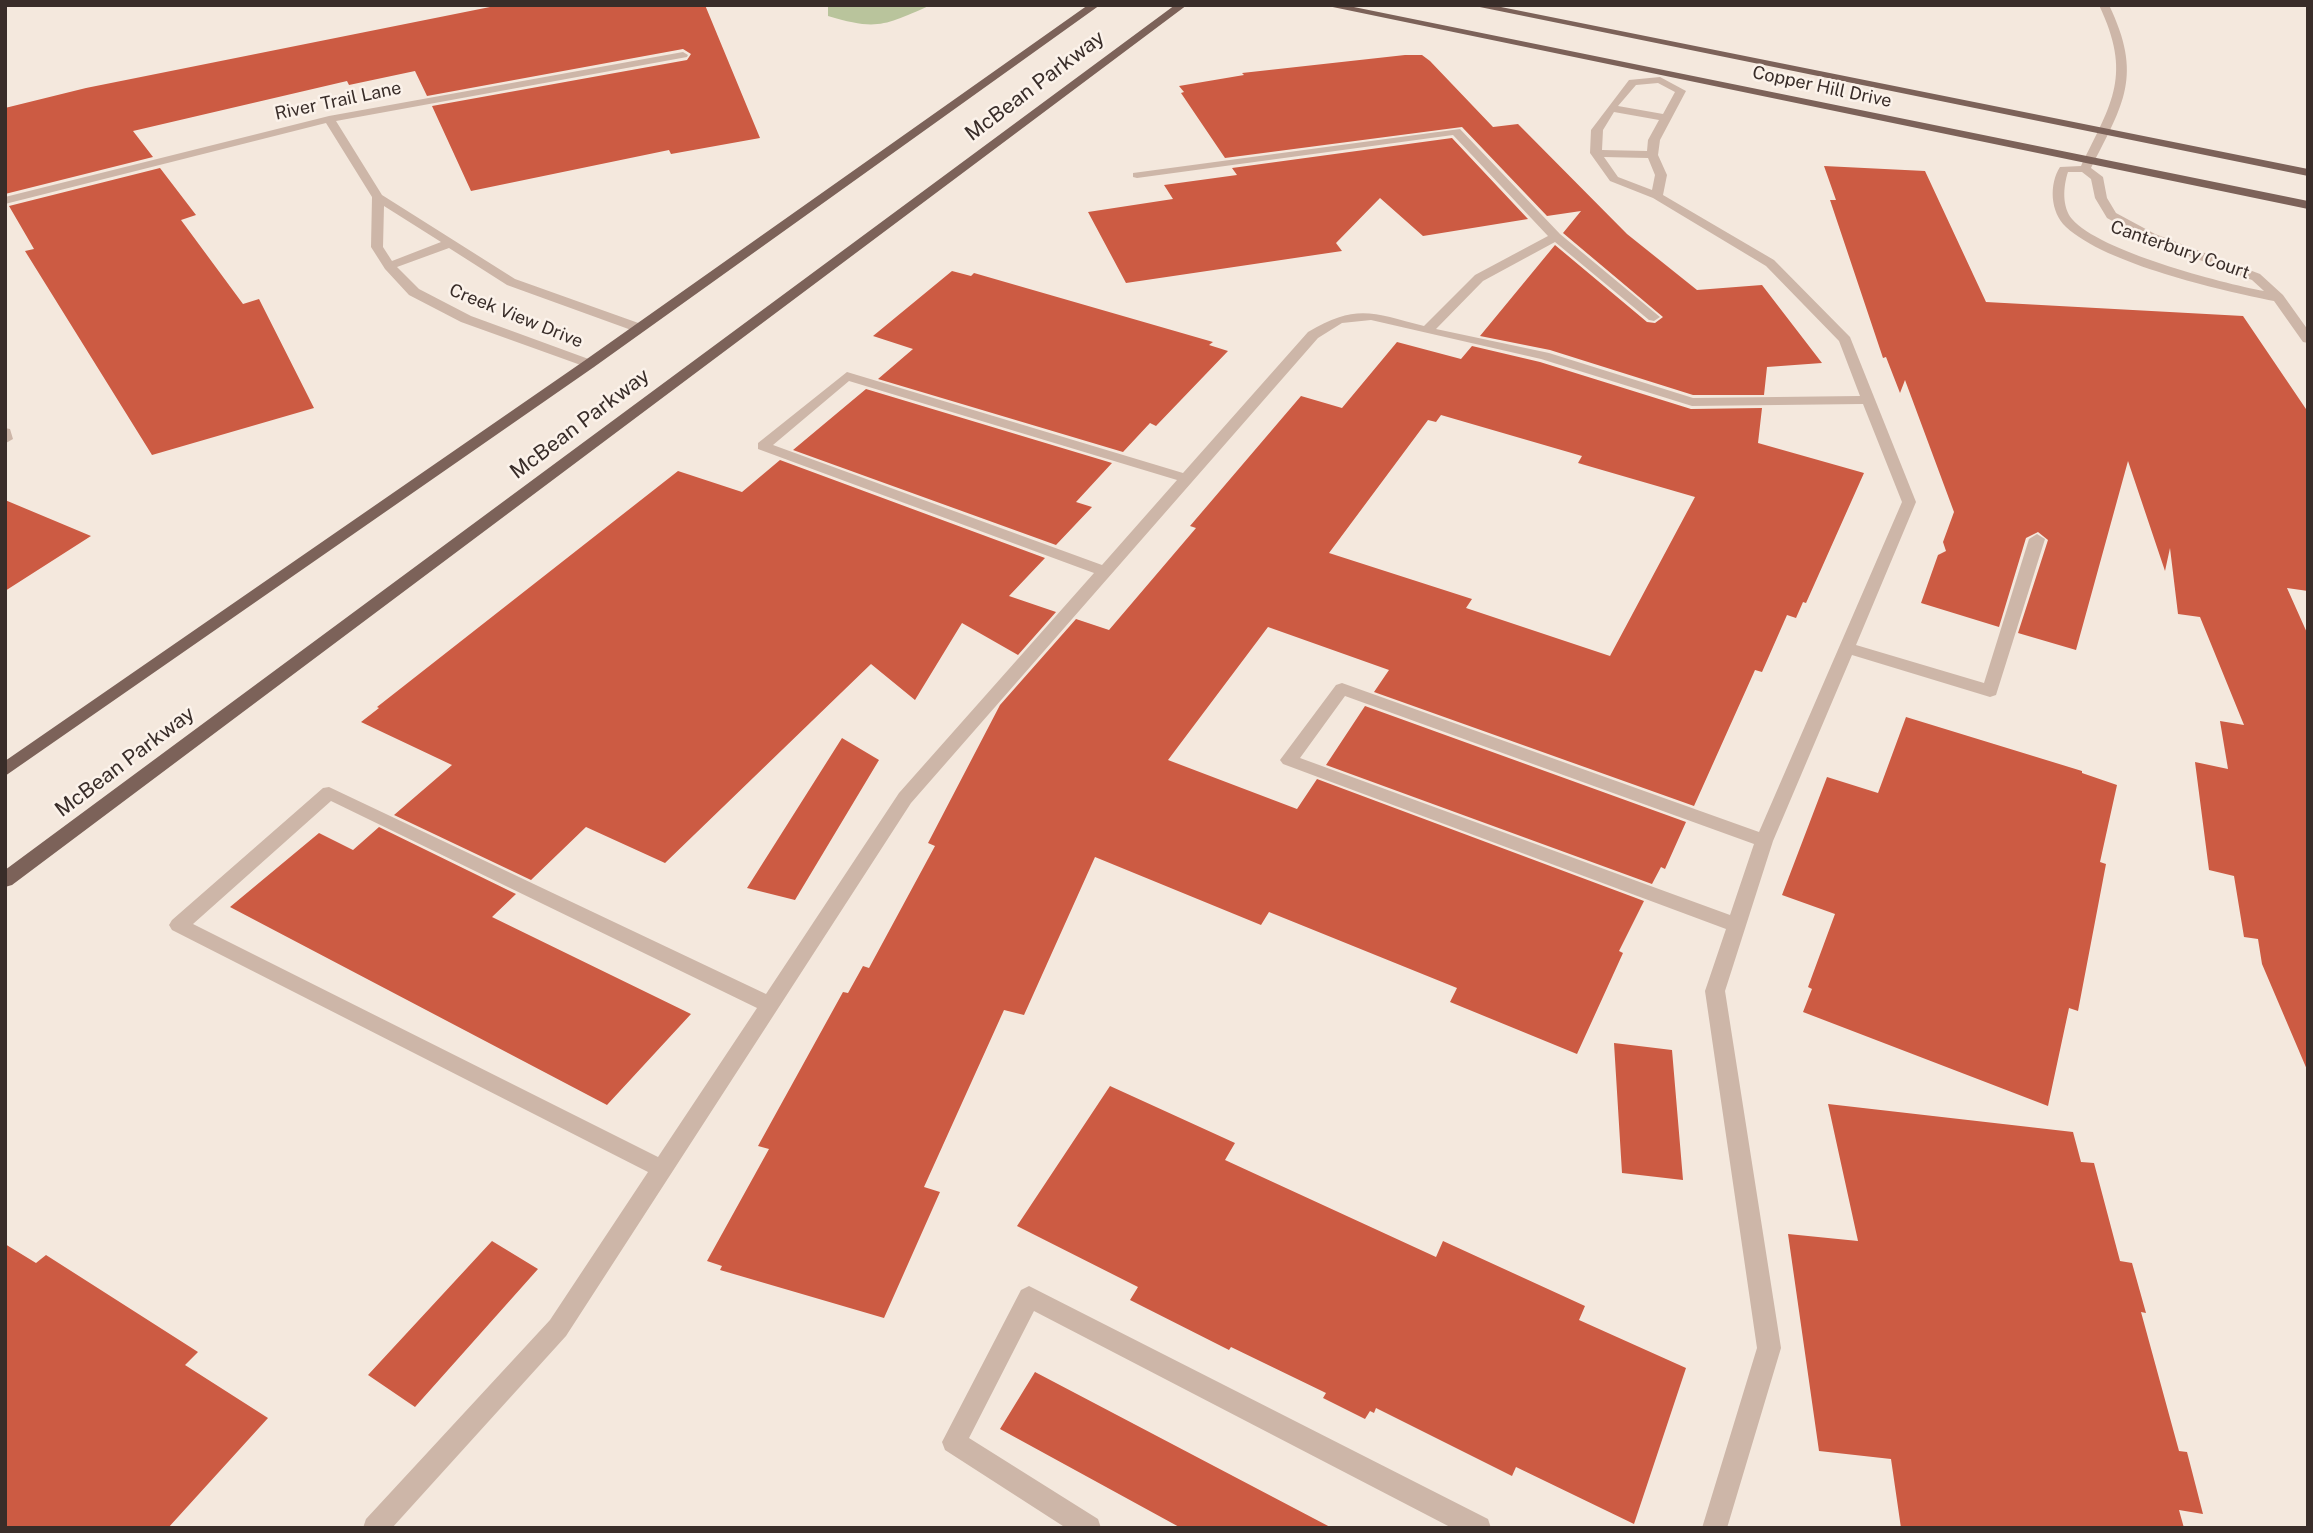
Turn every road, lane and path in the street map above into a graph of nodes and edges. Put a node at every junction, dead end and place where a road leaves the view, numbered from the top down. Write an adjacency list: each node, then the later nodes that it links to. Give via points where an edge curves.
1 (1095, 5): 28 (main road, McBean Parkway)
2 (1182, 5): 41 (main road, McBean Parkway)
3 (1328, 5): 7 (main road, Copper Hill Drive)
4 (1475, 5): 11 (main road, Copper Hill Drive)
5 (2104, 5): 11 (street, via 2116,32 2124,71)
6 (683, 55): 10 (street, River Trail Lane)
7 (1663, 76): 8 (street, via 1633,82); 9 (street, via 1681,91); 14 (main road, Copper Hill Drive)
8 (1611, 108): 9 (street); 12 (street, via 1597,130)
9 (1664, 118): 13 (street)
10 (329, 119): 18 (street, Creek View Drive); 19 (street, River Trail Lane)
11 (2103, 131): 14 (street); 15 (main road, Copper Hill Drive)
12 (1596, 153): 13 (street); 17 (street, via 1614,180)
13 (1653, 155): 17 (street, via 1661,175)
14 (2087, 164): 20 (main road, Copper Hill Drive); 22 (street, Canterbury Court, via 2097,177 2101,198 2111,215); 24 (street, Canterbury Court, via 2064,169 2059,199 2068,223)
15 (2308, 173)
16 (1137, 174): 21 (street, via 1456,131)
17 (1657, 196): 32 (street, via 1770,263 1845,340)
18 (378, 197): 23 (street, Creek View Drive); 25 (street, Creek View Drive, via 377,247)
19 (5, 201)
20 (2308, 205)
21 (1556, 237): 27 (street); 29 (street, via 1479,278)
22 (2151, 237): 24 (street); 26 (street, Canterbury Court, via 2256,278)
23 (448, 244): 25 (street); 28 (street, Creek View Drive, via 511,282)
24 (2110, 248): 26 (street, Canterbury Court, via 2244,292)
25 (389, 266): 31 (street, Creek View Drive, via 414,292 467,319)
26 (2278, 298): 30 (street, Canterbury Court)
27 (1654, 317)
28 (639, 328): 31 (main road, McBean Parkway)
29 (1427, 331): 32 (street, via 1545,356 1692,402); 35 (street, via 1371,316 1339,319 1313,335)
30 (2308, 339)
31 (589, 364): 39 (main road, McBean Parkway)
32 (1870, 401): 38 (street, via 1909,502)
33 (5, 432): 34 (street)
34 (6, 439)
35 (1188, 479): 37 (street); 37 (street, via 847,376 763,446)
36 (2037, 539): 38 (street, via 1990,691)
37 (1106, 572): 43 (street, via 905,798)
38 (1846, 648): 40 (street)
39 (5, 770)
40 (1764, 841): 42 (street); 42 (street, via 1342,689 1289,760)
41 (5, 880)
42 (1737, 925): 48 (street, via 1715,991 1769,1348)
43 (770, 1005): 44 (street); 44 (street, via 329,793 179,925)
44 (662, 1169): 45 (street, via 558,1328)
45 (376, 1528)
46 (1089, 1528): 47 (street, via 954,1442 1029,1297)
47 (1479, 1528)
48 (1714, 1528)

